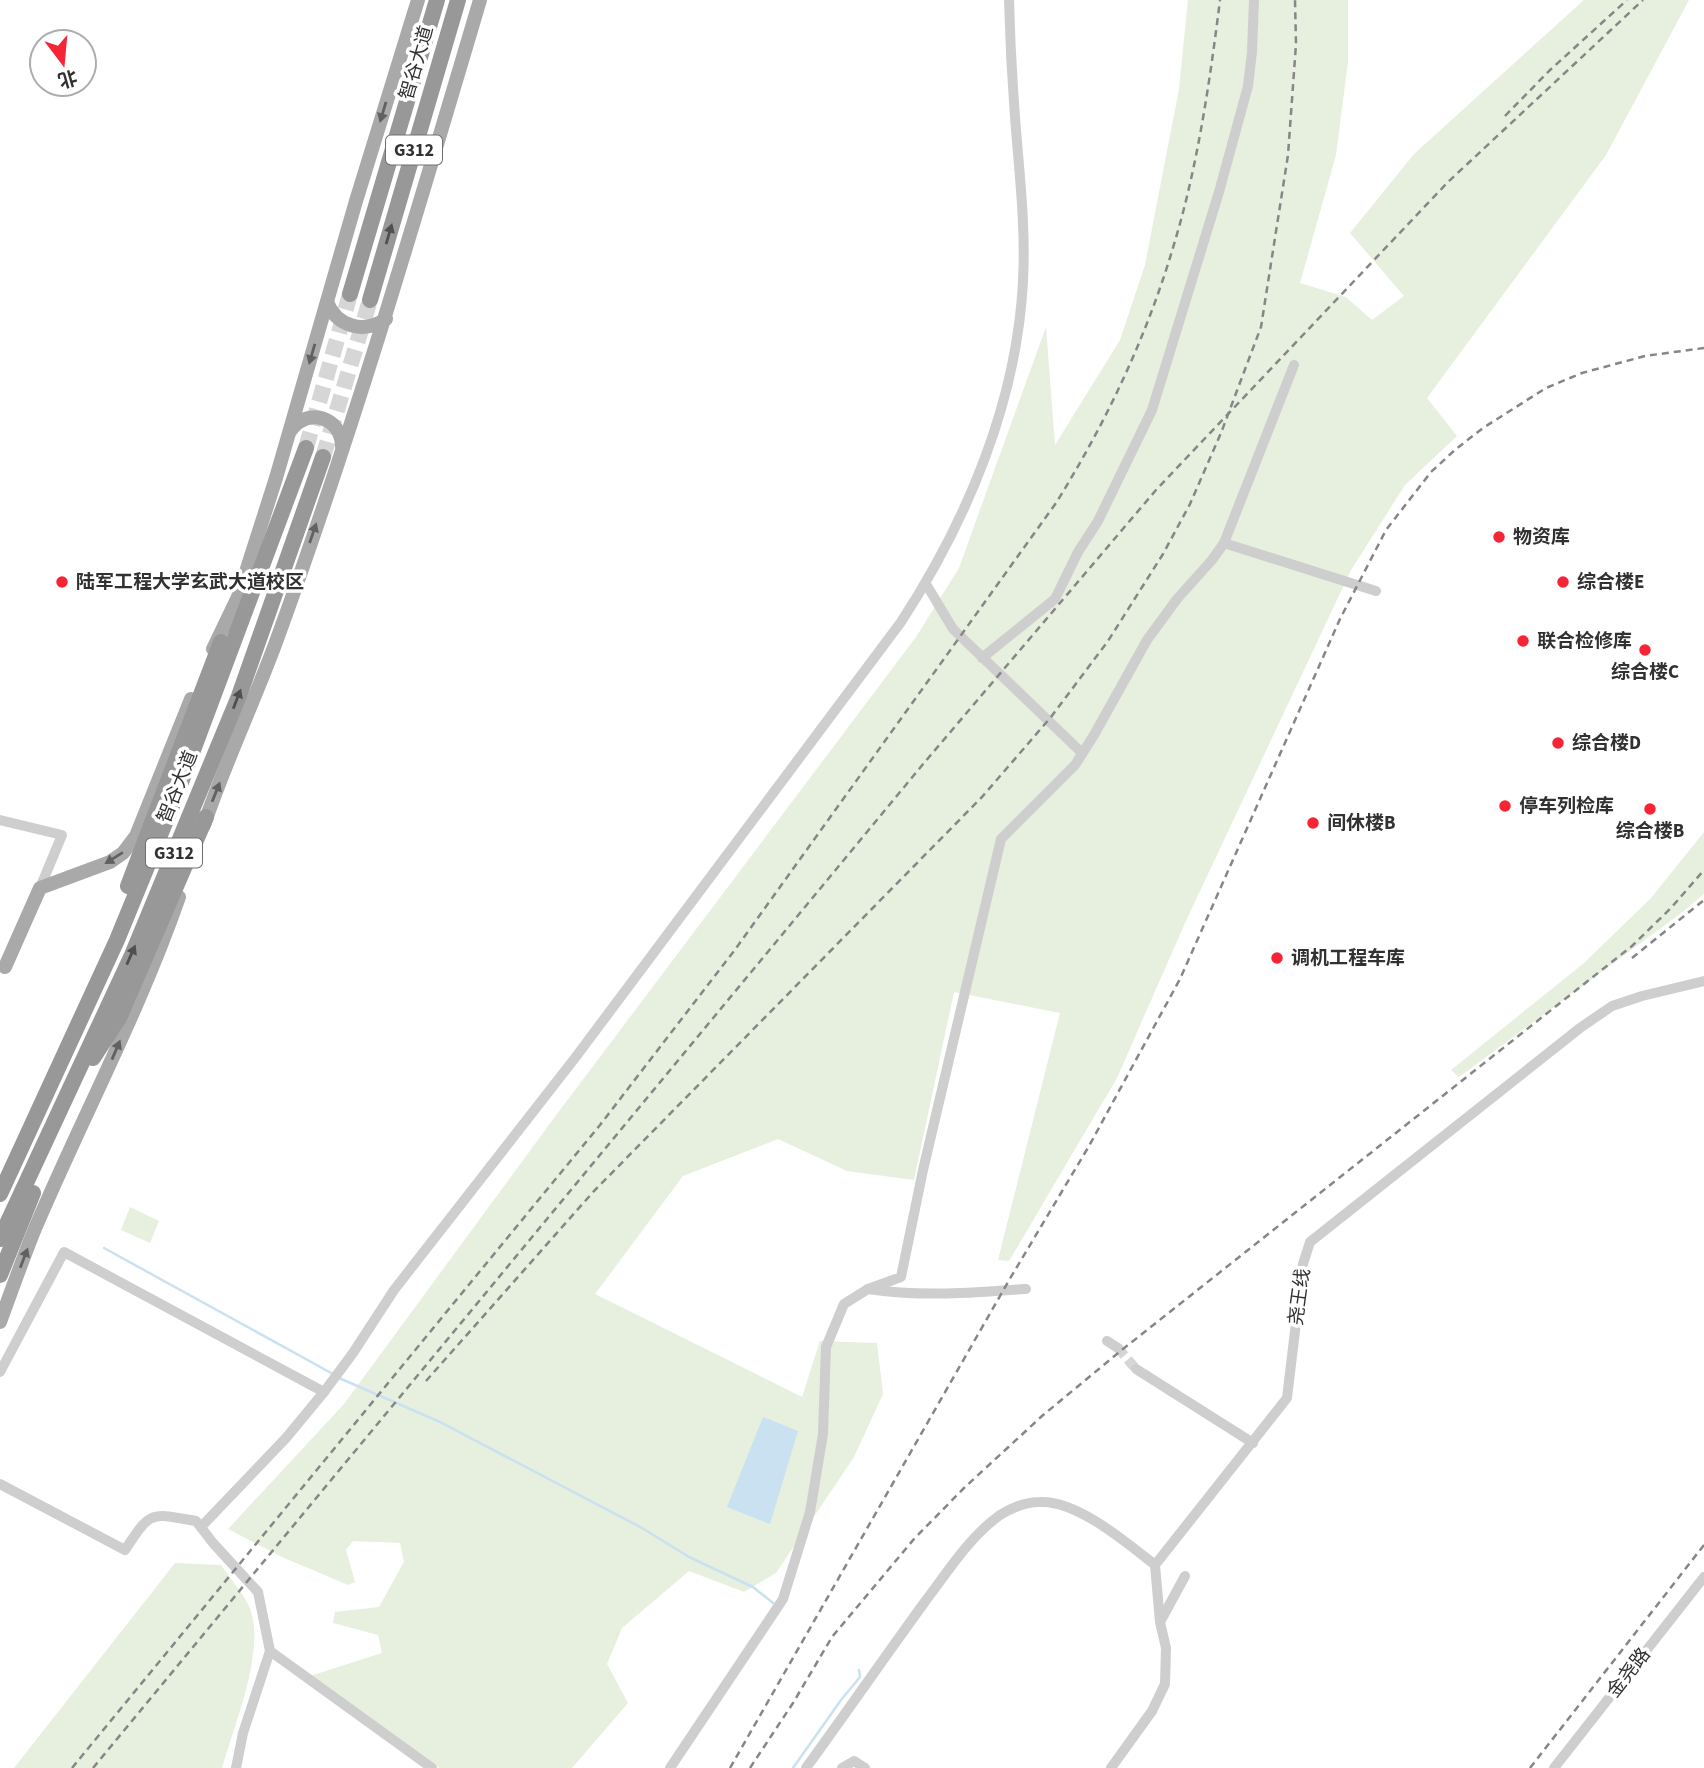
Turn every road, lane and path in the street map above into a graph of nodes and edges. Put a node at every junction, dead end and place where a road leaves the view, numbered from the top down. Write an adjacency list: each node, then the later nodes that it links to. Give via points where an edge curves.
1 (418, 0): 9 (main road, one-way to 9)
2 (437, 0): 7 (highway, 智谷大道 / G312)
3 (458, 0): 8 (highway, 智谷大道 / G312, one-way to 3)
4 (480, 0): 10 (main road)
5 (1009, 0): 17 (street, via 1022,223 1023,281 1016,343 1005,395 976,481)
6 (1254, 0): 20 (street, via 1248,86 1152,411 1055,599)
7 (350, 293)
8 (370, 299)
9 (327, 302): 10 (main road, via 336,317 352,326 373,326); 12 (main road, one-way to 12)
10 (386, 319): 14 (main road)
11 (1294, 365): 16 (street)
12 (287, 442): 14 (main road, via 297,423 318,416 337,428); 19 (main road)
13 (306, 448): 27 (highway, 智谷大道 / G312, via 174,801)
14 (342, 451): 22 (main road, one-way to 14, via 275,643)
15 (323, 457): 28 (highway, 智谷大道 / G312, one-way to 15, via 132,955 239,696)
16 (1224, 542): 18 (street); 21 (street, via 1147,640)
17 (926, 584): 20 (street, via 953,629); 40 (street, via 575,1058 394,1290)
18 (1377, 591)
19 (238, 597): 24 (main road, one-way to 24, via 199,678 136,836 110,862); 27 (highway)
20 (982, 658): 21 (street)
21 (1082, 753): 33 (street, via 1001,839 901,1277)
22 (206, 817): 28 (highway, via 119,1018); 35 (main road, one-way to 22, via 34,1231 166,934)
23 (0, 820): 24 (street, via 62,835)
24 (40, 888): 25 (main road)
25 (2, 970)
26 (1704, 981): 41 (street, 尧王线, via 1612,1006 1310,1242 1303,1264 1287,1398)
27 (66, 1050): 29 (highway); 30 (highway, 智谷大道 / G312)
28 (61, 1108): 31 (highway, 智谷大道 / G312); 32 (highway)
29 (0, 1167)
30 (0, 1194)
31 (0, 1239)
32 (0, 1275)
33 (868, 1289): 34 (street, via 940,1295); 51 (street, via 844,1304 826,1347 823,1434 810,1512 783,1600)
34 (1026, 1289)
35 (0, 1322)
36 (1107, 1341): 37 (street)
37 (1118, 1348)
38 (1136, 1369): 41 (street)
39 (0, 1372): 40 (street, via 64,1252)
40 (324, 1391): 43 (street)
41 (1253, 1443): 44 (street, 尧王线)
42 (0, 1484): 43 (street, via 125,1550 145,1520 159,1514 196,1521)
43 (201, 1527): 48 (street, via 258,1592)
44 (1154, 1565): 47 (street); 52 (street, via 1121,1539 1060,1504 1017,1505 998,1516 965,1549)
45 (1185, 1576): 47 (street)
46 (1704, 1577): 56 (street, 金尧路)
47 (1160, 1622): 55 (street, via 1166,1648 1165,1684 1152,1711)
48 (270, 1651): 49 (street); 50 (street)
49 (236, 1768)
50 (432, 1768)
51 (670, 1768)
52 (806, 1768)
53 (842, 1768): 54 (street, via 854,1761)
54 (865, 1768)
55 (1111, 1768)
56 (1554, 1768)

